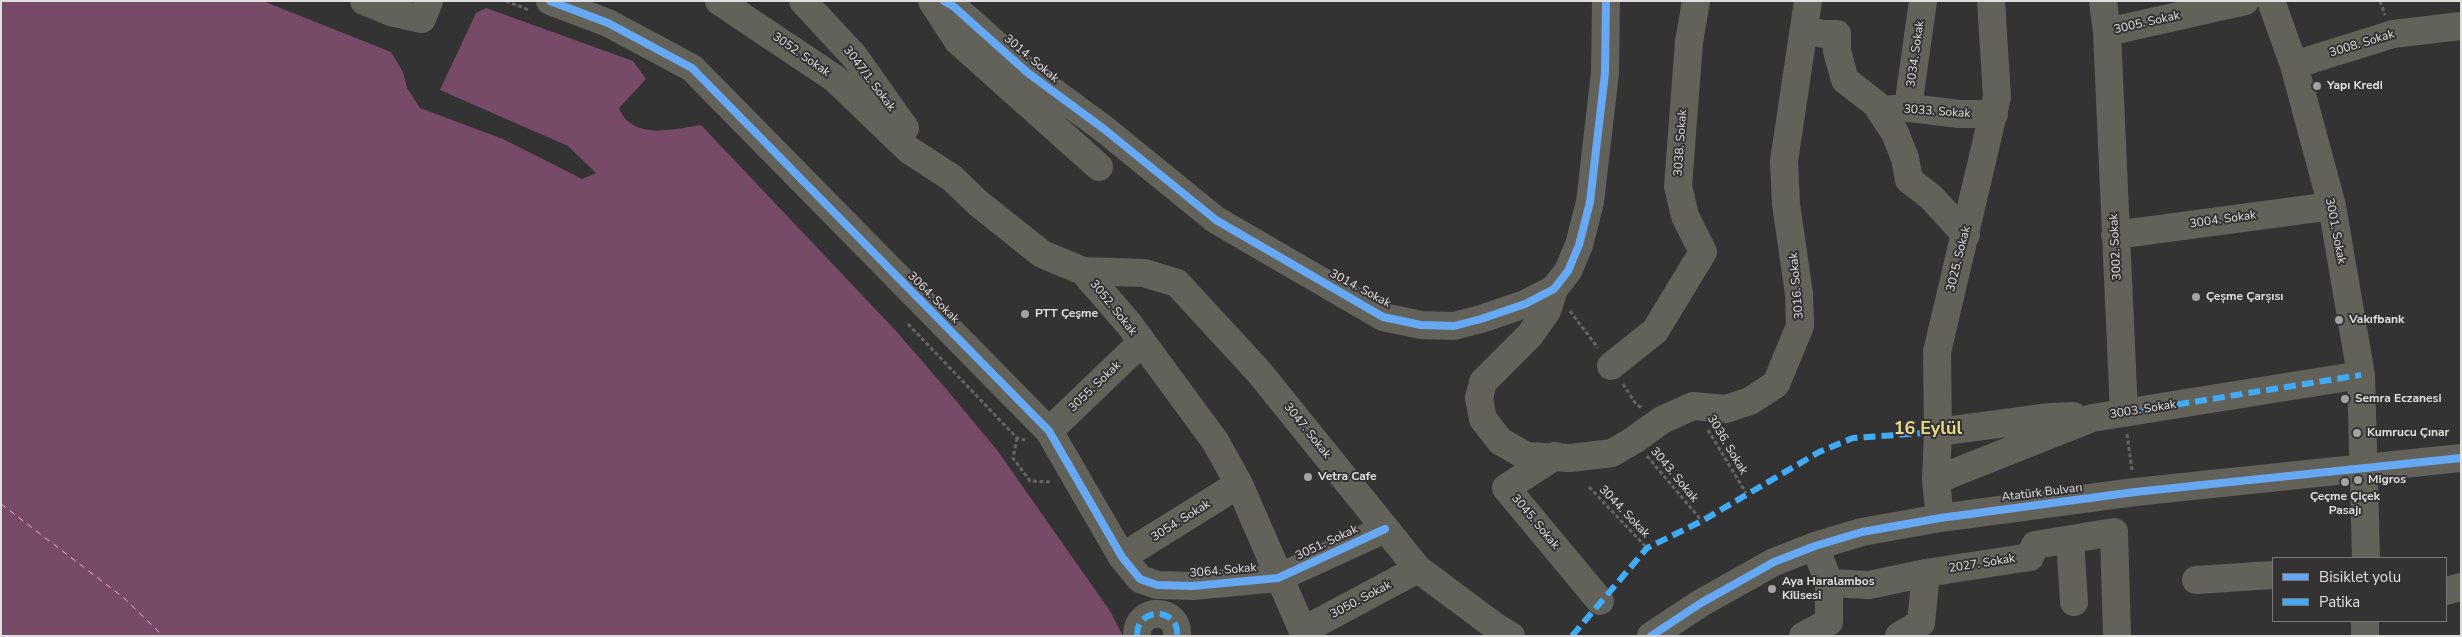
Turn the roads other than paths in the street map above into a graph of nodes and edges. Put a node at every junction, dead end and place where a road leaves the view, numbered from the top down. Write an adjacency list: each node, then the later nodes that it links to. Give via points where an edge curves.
1 (364, 1): 2 (street, via 391,12 422,19)
2 (429, 1)
3 (719, 1): 23 (street, 3052. Sokak, via 834,78 909,150)
4 (803, 1): 23 (street, 3047/1. Sokak, via 854,56)
5 (932, 1): 24 (street, via 958,41)
6 (944, 1): 29 (street, 3014. Sokak, via 1028,73 1104,128 1216,220 1383,316 1421,325 1454,326 1525,304)
7 (1606, 1): 29 (street, 3014. Sokak, via 1605,73 1590,202 1579,245 1568,271)
8 (1696, 1): 31 (street, 3038. Sokak, via 1689,42 1678,186 1686,216 1703,252 1656,331)
9 (1808, 1): 17 (street, 3016. Sokak)
10 (1923, 1): 20 (street, 3034. Sokak)
11 (1991, 1): 22 (street, 3025. Sokak, via 1997,97)
12 (2103, 1): 18 (street, 3002. Sokak)
13 (2245, 1): 18 (street, 3005. Sokak)
14 (2271, 1): 19 (street, 3001. Sokak)
15 (542, 6): 36 (street, 3064. Sokak, via 608,23 692,68 912,294)
16 (2461, 26): 19 (street, 3008. Sokak, via 2393,34)
17 (1804, 29): 21 (street, via 1837,34 1837,51 1845,80); 37 (street, 3016. Sokak, via 1784,161 1786,204 1800,294 1800,326 1776,384 1750,401 1726,409 1693,406 1662,420 1612,453 1579,458)
18 (2107, 32): 27 (street, 3002. Sokak)
19 (2294, 65): 25 (street, 3001. Sokak)
20 (1910, 108): 21 (street, 3033. Sokak); 22 (street, 3033. Sokak)
21 (1880, 110): 26 (street, via 1905,158 1909,180 1931,197)
22 (1994, 114): 26 (street, 3025. Sokak)
23 (928, 162): 28 (street, 3052. Sokak, via 952,178 1042,254)
24 (1099, 167)
25 (2332, 206): 27 (street, 3004. Sokak); 32 (street, 3001. Sokak)
26 (1966, 234): 35 (street, 3025. Sokak, via 1936,352)
27 (2115, 235): 33 (street, 3002. Sokak)
28 (1083, 271): 30 (street, 3052. Sokak, via 1129,324); 43 (street, 3047. Sokak, via 1144,273 1177,282 1259,372)
29 (1554, 289): 37 (street, 3016. Sokak, via 1547,311 1530,335 1482,382 1479,398 1483,418 1500,441 1526,456)
30 (1141, 343): 36 (street, 3055. Sokak); 41 (street, 3052. Sokak, via 1215,441)
31 (1610, 366)
32 (2360, 375): 33 (street, 3003. Sokak); 39 (street, 3001. Sokak)
33 (2124, 413): 34 (street, 3003. Sokak)
34 (2092, 418): 35 (street, via 2050,417); 40 (street, 3003. Sokak)
35 (1938, 432): 40 (street, 3025. Sokak)
36 (1038, 436): 46 (street, 3064. Sokak)
37 (1554, 456): 56 (street, 3045. Sokak, via 1506,488)
38 (2461, 458): 39 (street, Atatürk Bulvarı)
39 (2362, 467): 42 (street, Atatürk Bulvarı); 47 (street, 3001. Sokak)
40 (1936, 480): 42 (street, 3025. Sokak)
41 (1239, 484): 46 (street, 3054. Sokak); 51 (street, 3052. Sokak)
42 (1940, 518): 45 (street, Atatürk Bulvarı, via 1862,532)
43 (1385, 529): 48 (street, 3047. Sokak); 51 (street, 3051. Sokak)
44 (2070, 540): 49 (street, 2027. Sokak, via 2035,545 2030,557); 57 (street); 66 (street, 2027. Sokak, via 2114,532)
45 (1815, 546): 53 (street); 64 (street, Atatürk Bulvarı, via 1774,562 1701,603)
46 (1122, 557): 51 (street, 3064. Sokak, via 1140,579 1157,585 1193,586)
47 (2366, 557)
48 (1418, 570): 59 (street, 3050. Sokak); 60 (street, 3047. Sokak)
49 (1926, 573): 53 (street, 2027. Sokak, via 1870,585); 65 (street, via 1921,623)
50 (2272, 575): 52 (street)
51 (1278, 578): 59 (street, 3052. Sokak)
52 (2196, 580)
53 (1829, 584): 61 (street, via 1829,622)
54 (2461, 587): 55 (street)
55 (2447, 590)
56 (1600, 601)
57 (2074, 602)
58 (2365, 622): 67 (street)
59 (1304, 633)
60 (1498, 633)
61 (1813, 634)
62 (1137, 636): 63 (street, via 1144,618 1156,613 1173,620)
63 (1177, 636)
64 (1651, 636)
65 (1899, 636)
66 (2117, 636)
67 (2364, 636)

